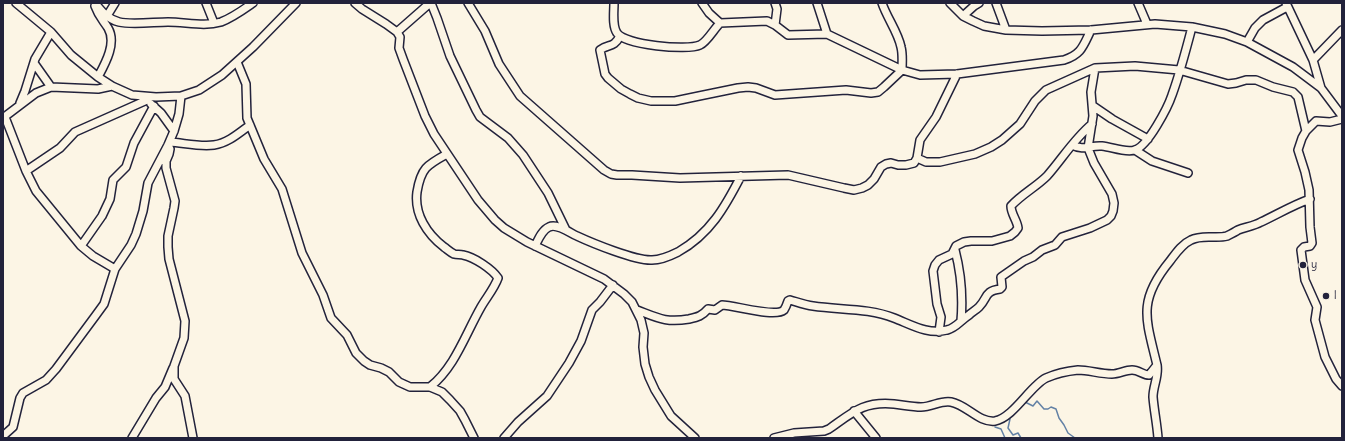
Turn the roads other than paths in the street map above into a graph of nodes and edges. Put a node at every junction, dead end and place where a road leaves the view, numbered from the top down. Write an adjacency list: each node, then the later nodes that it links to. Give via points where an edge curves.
1 (16, 3): 30 (street)
2 (94, 3): 20 (street); 42 (street, via 99,17 111,35 107,56)
3 (114, 3): 20 (street)
4 (206, 3): 22 (street)
5 (253, 3): 22 (street, via 227,20)
6 (296, 3): 36 (street)
7 (355, 3): 31 (street)
8 (430, 3): 31 (street); 69 (street, via 450,56 476,110 524,155 548,193)
9 (468, 3): 67 (street, via 485,31 499,64 520,96 604,170 617,176)
10 (614, 3): 33 (street, via 614,25 616,33)
11 (702, 3): 23 (street)
12 (775, 3): 25 (street)
13 (817, 3): 32 (street)
14 (882, 3): 39 (street, via 898,36)
15 (950, 3): 21 (street)
16 (1138, 3): 24 (street)
17 (975, 4): 21 (street)
18 (998, 5): 27 (street)
19 (1287, 5): 34 (street, via 1263,20); 35 (street)
20 (107, 16): 22 (street, via 128,23)
21 (963, 16): 27 (street, via 984,26)
22 (214, 23)
23 (720, 23): 25 (street, via 767,21); 33 (street, via 701,45 684,48 649,45)
24 (1147, 24): 26 (street); 28 (street)
25 (775, 25): 32 (street, via 788,35)
26 (1192, 27): 34 (street); 40 (street)
27 (1006, 30): 28 (street)
28 (1091, 30): 41 (street, via 1075,57)
29 (1342, 30): 35 (street)
30 (51, 32): 37 (street); 42 (street, via 71,55)
31 (397, 32): 63 (street, via 400,37 399,48 425,116)
32 (827, 34): 39 (street)
33 (620, 36): 39 (street, via 614,44 600,50 605,74 621,89 638,98 651,101 675,100 748,87 775,95 846,90 871,93 884,88)
34 (1247, 42): 45 (street, via 1293,67)
35 (1313, 60): 45 (street)
36 (237, 62): 46 (street, via 200,90); 55 (street, via 246,84 246,112)
37 (34, 63): 44 (street); 50 (street, via 26,91)
38 (1095, 68): 40 (street, via 1135,66); 49 (street); 64 (street, via 1046,90 1035,101 1020,124 991,147 975,154 940,162 926,162)
39 (902, 70): 41 (street, via 920,75)
40 (1179, 70): 56 (street, via 1228,84 1256,80 1293,92 1298,97); 58 (street, via 1172,96)
41 (957, 74): 64 (street, via 936,117 920,140)
42 (98, 77): 43 (street)
43 (112, 86): 44 (street, via 98,89); 47 (street)
44 (51, 87): 50 (street, via 36,93)
45 (1321, 88): 51 (street)
46 (181, 96): 47 (street); 57 (street)
47 (144, 98): 48 (street); 65 (street, via 75,132 60,148)
48 (154, 106): 57 (street); 70 (street, via 134,143 126,167 113,180 110,199 102,216)
49 (1093, 106): 54 (street); 58 (street, via 1112,120)
50 (18, 107): 52 (street)
51 (1342, 116)
52 (4, 118): 65 (street)
53 (1342, 119): 56 (street, via 1330,122 1316,121)
54 (1092, 124): 60 (street); 61 (street)
55 (250, 125): 59 (street, via 232,138 214,145); 81 (street, via 264,159 282,189 302,252 331,318 347,335 356,353 364,361 388,372 399,382 410,387)
56 (1306, 130): 68 (street, via 1298,150)
57 (174, 131): 59 (street)
58 (1148, 139): 62 (street)
59 (169, 143): 73 (street, via 148,183 136,234); 79 (street, via 166,168 175,201 168,236 169,259 185,321 184,338)
60 (1072, 145): 61 (street, via 1082,149); 72 (street, via 1046,177 1011,206 1018,228 1015,232 992,241 964,242 956,246)
61 (1088, 148): 62 (street, via 1098,146); 76 (street, via 1112,194 1114,207 1111,216 1100,224 1062,237 1055,245 1012,268 1001,277 1002,287 988,293 978,308)
62 (1135, 150): 66 (street, via 1152,160)
63 (447, 154): 71 (street, via 495,220); 81 (street, via 425,168 422,175 417,194 420,218 433,238 442,246 453,253 472,257 498,278 454,359)
64 (917, 158): 67 (street, via 914,163 906,165 886,164 868,185 854,190 788,175)
65 (26, 171): 70 (street, via 36,191)
66 (1188, 173)
67 (741, 176): 69 (street, via 722,210 710,225 683,248 661,259 651,260 632,256)
68 (1310, 199): 78 (street, via 1228,236 1192,239 1179,249 1155,281 1146,306 1150,338); 80 (street, via 1312,243 1301,250 1305,280 1317,307 1315,320 1325,357)
69 (566, 230): 71 (street, via 556,226 548,227)
70 (80, 246): 73 (street)
71 (535, 246): 74 (street)
72 (955, 250): 76 (street, via 961,283); 77 (street, via 939,260 933,271 941,317)
73 (115, 269): 83 (street, via 106,298 96,315 56,370 46,380 23,393 13,427)
74 (613, 285): 75 (street); 87 (street, via 592,310 581,341 548,396)
75 (637, 310): 77 (street, via 660,319 677,321 697,318 708,309 715,310 722,305 753,311 781,311 790,300 812,306 880,314 923,330); 88 (street, via 644,333 645,364 652,384 671,416)
76 (961, 321): 77 (street, via 949,330)
77 (939, 332)
78 (1158, 365): 82 (street, via 1149,375 1133,370 1113,374 1079,370 1050,376 998,421 985,420 951,402 927,407 878,404); 91 (street, via 1153,397)
79 (174, 366): 84 (street, via 165,387); 85 (street, via 174,379 185,396)
80 (1342, 386)
81 (430, 387): 86 (street, via 442,392 450,400 465,420)
82 (854, 411): 89 (street, via 824,431 794,433); 90 (street)
83 (3, 436)
84 (132, 438)
85 (194, 438)
86 (474, 438)
87 (504, 438)
88 (695, 438)
89 (774, 438)
90 (876, 438)
91 (1158, 438)

